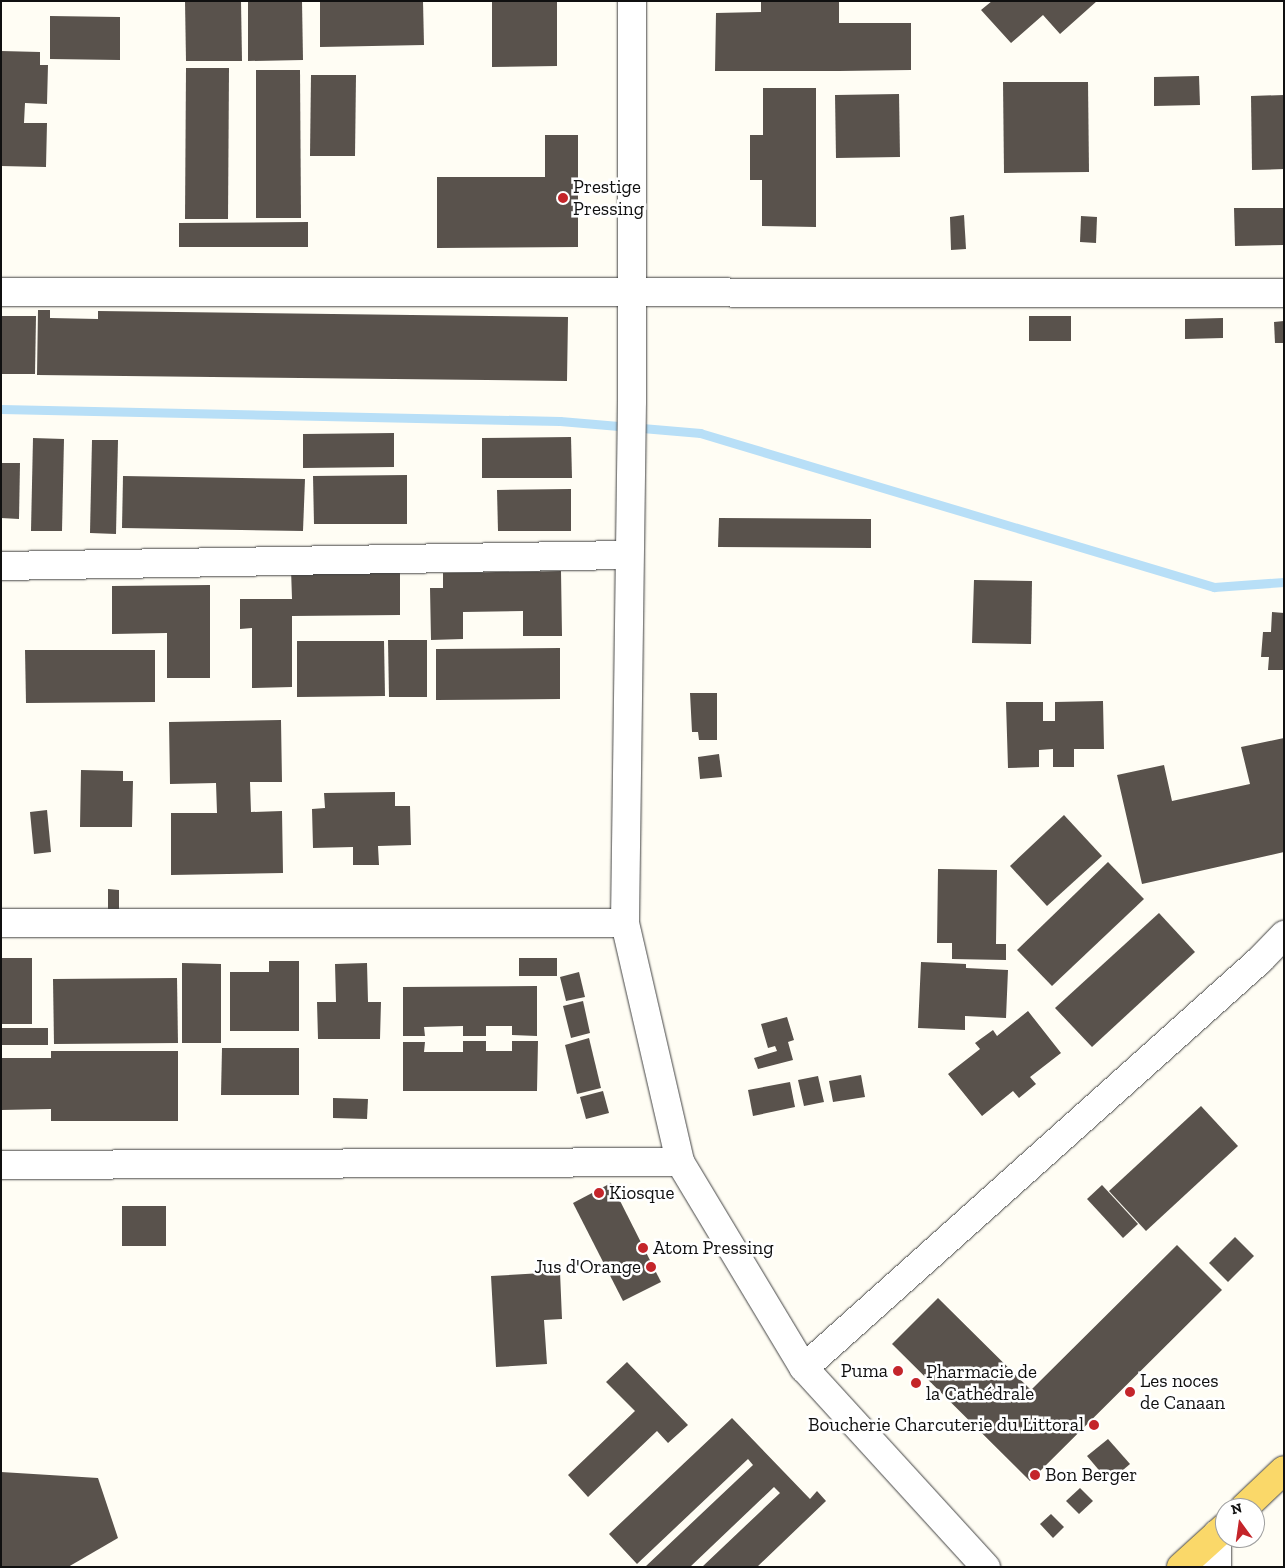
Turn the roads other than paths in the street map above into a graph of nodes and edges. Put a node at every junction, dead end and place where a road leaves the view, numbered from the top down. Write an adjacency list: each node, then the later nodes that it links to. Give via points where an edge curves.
1 (632, 1): 3 (street)
2 (1, 292): 3 (street)
3 (633, 292): 4 (street); 5 (street)
4 (1284, 292)
5 (628, 555): 6 (street); 8 (street)
6 (1, 566)
7 (1, 923): 8 (street)
8 (625, 924): 10 (street)
9 (1284, 935): 12 (street)
10 (680, 1162): 11 (street); 12 (street)
11 (1, 1165)
12 (804, 1368): 17 (street)
13 (1284, 1470): 14 (main road)
14 (1255, 1498)
15 (1215, 1536): 18 (main road)
16 (1219, 1548): 19 (street)
17 (986, 1567)
18 (1181, 1567)
19 (1217, 1567)

